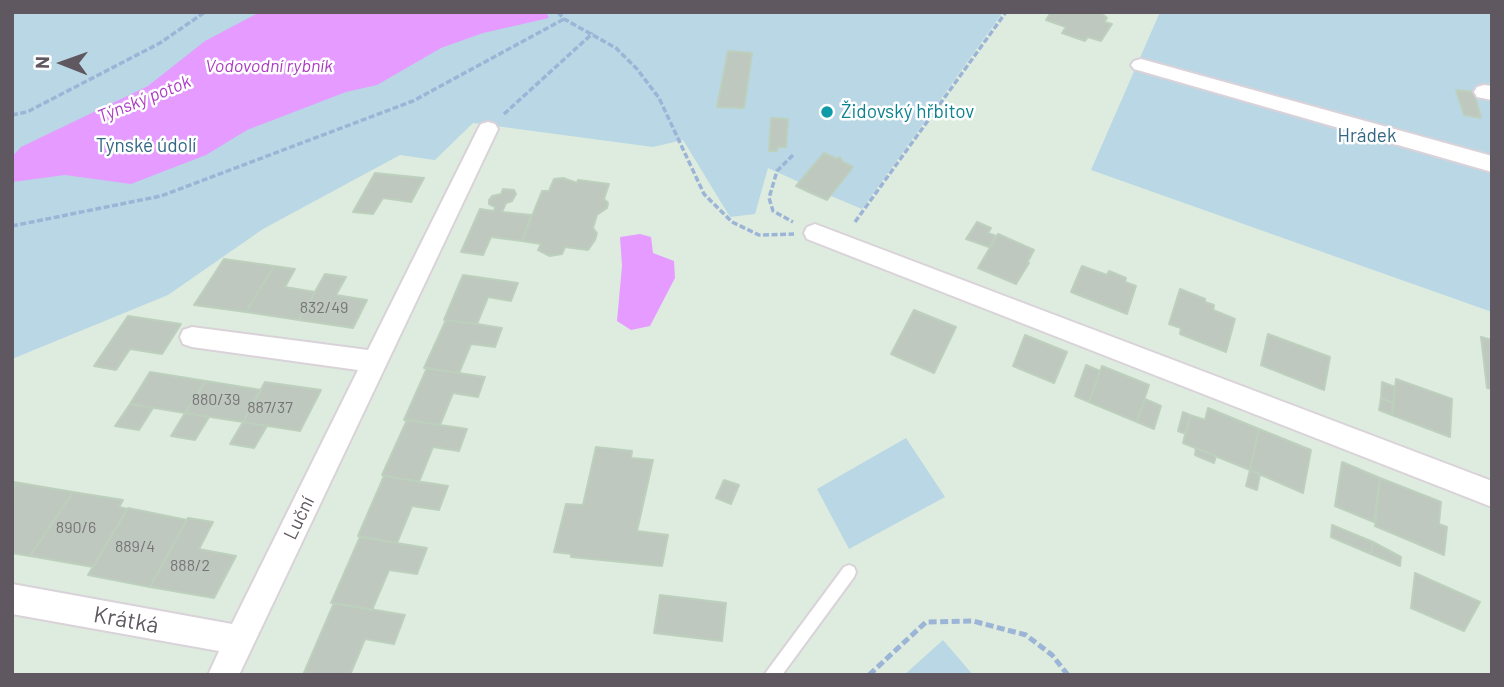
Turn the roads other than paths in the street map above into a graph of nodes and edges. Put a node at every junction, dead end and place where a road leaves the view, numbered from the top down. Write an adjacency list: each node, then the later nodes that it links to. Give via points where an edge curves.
1 (1141, 65): 3 (street)
2 (488, 129): 6 (street, Luční)
3 (1492, 164)
4 (816, 233): 7 (street)
5 (192, 337): 6 (street)
6 (375, 362): 10 (street, Luční)
7 (1492, 494)
8 (849, 572): 12 (lane)
9 (12, 599): 10 (street, Krátká)
10 (240, 640): 11 (street, Luční)
11 (223, 675)
12 (772, 675)

